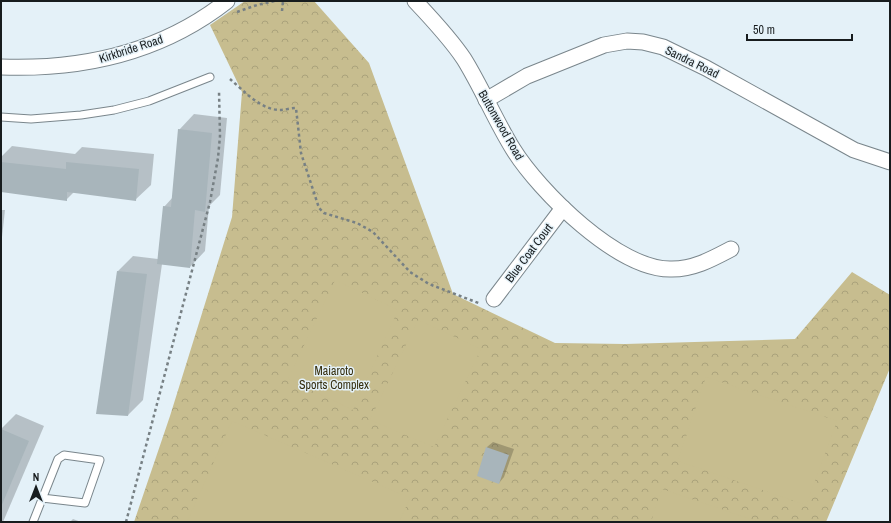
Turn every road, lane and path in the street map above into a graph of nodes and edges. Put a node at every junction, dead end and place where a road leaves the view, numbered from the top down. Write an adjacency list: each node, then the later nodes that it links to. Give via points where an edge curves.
1 (275, 1): 4 (path, via 237,11)
2 (283, 1): 5 (path)
3 (415, 1): 10 (street, Buttonwood Road, via 463,58)
4 (230, 8): 6 (street, Kirkbride Road, via 150,45 111,58 52,67)
5 (282, 11)
6 (1, 67)
7 (210, 77): 11 (lane, via 149,101 114,110 31,119)
8 (230, 79): 15 (path, via 269,108 296,108 301,153 319,208 324,213 373,232 410,272 429,284 482,304)
9 (218, 91): 18 (path, via 220,136 210,202)
10 (486, 100): 12 (street, Sandra Road, via 528,76 604,45 627,41 643,42 663,47 706,68 854,150); 13 (street, Buttonwood Road, via 513,150 537,181)
11 (1, 117)
12 (890, 162)
13 (563, 208): 14 (street, Buttonwood Road, via 620,253 649,266 671,270 690,268); 15 (street, Blue Coat Court)
14 (731, 248)
15 (494, 299)
16 (42, 498): 16 (lane, via 85,503 100,460 64,455 58,459); 17 (lane)
17 (32, 522)
18 (126, 522)

